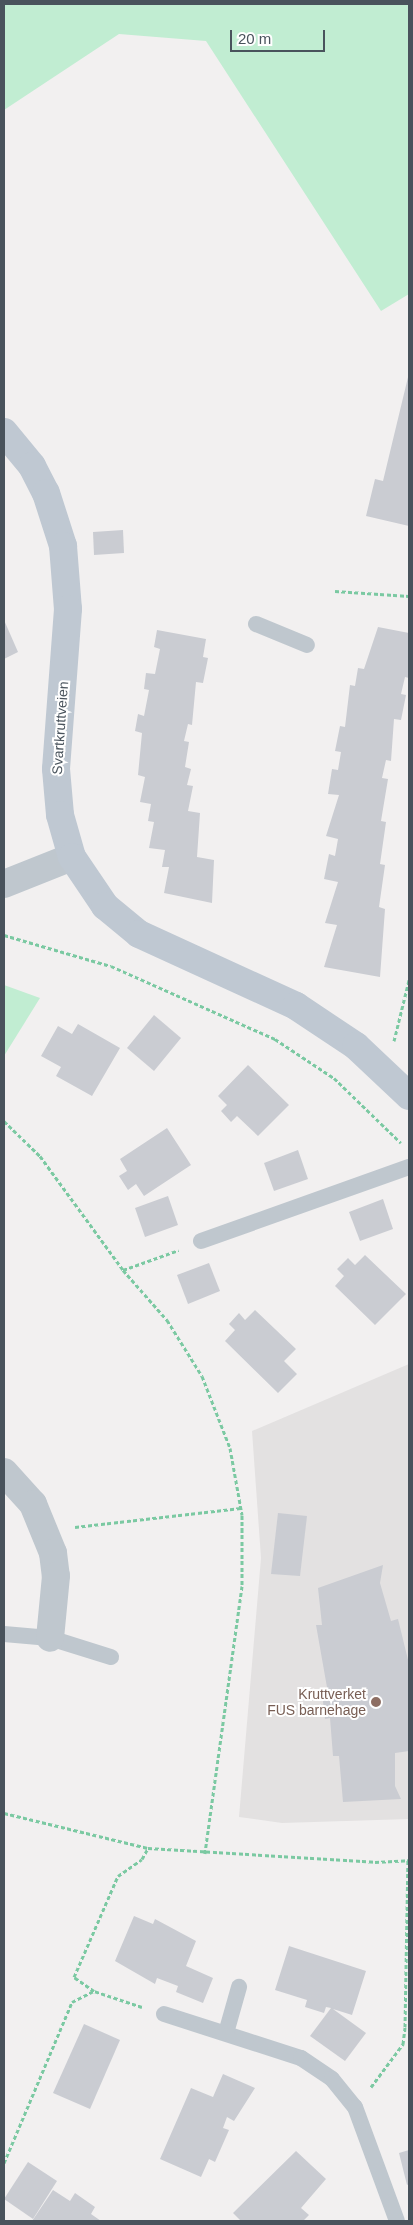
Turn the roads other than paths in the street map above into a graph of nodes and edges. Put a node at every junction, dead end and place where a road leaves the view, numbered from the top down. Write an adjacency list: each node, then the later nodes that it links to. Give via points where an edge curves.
1 (4, 432): 4 (street, Svartkruttveien, via 32,466 46,493 63,546 68,610 56,769 60,815)
2 (256, 624): 3 (lane)
3 (307, 645)
4 (72, 857): 5 (street); 6 (street, Svartkruttveien, via 105,906 139,934 296,1006 380,1068)
5 (4, 884)
6 (409, 1096)
7 (409, 1167): 8 (lane)
8 (201, 1242)
9 (4, 1472): 11 (street, via 32,1504 46,1530 56,1576)
10 (4, 1634): 11 (lane)
11 (50, 1638): 12 (lane)
12 (111, 1658)
13 (238, 1987): 15 (lane)
14 (164, 2014): 15 (lane)
15 (226, 2033): 16 (lane, via 306,2061 332,2079 355,2107)
16 (397, 2221)

